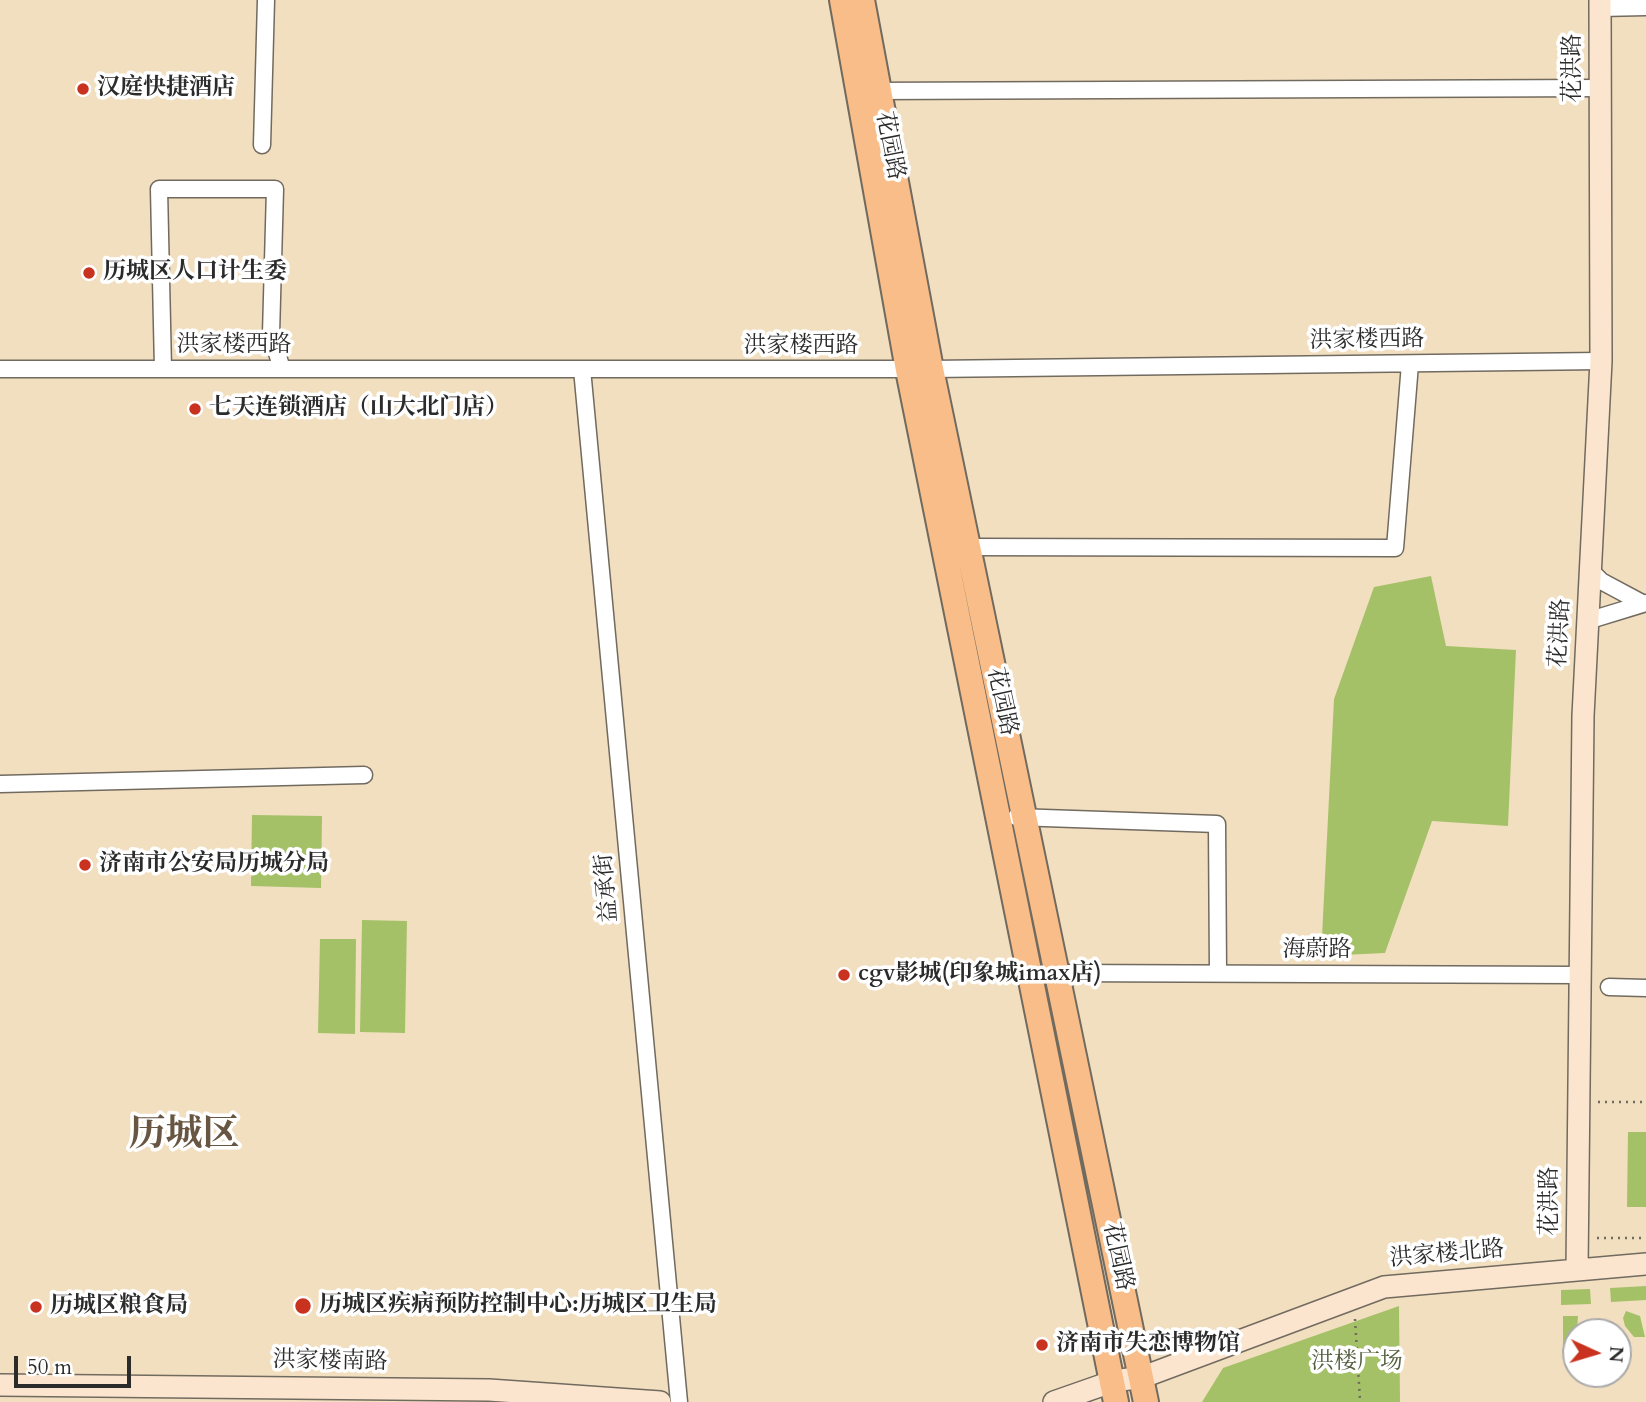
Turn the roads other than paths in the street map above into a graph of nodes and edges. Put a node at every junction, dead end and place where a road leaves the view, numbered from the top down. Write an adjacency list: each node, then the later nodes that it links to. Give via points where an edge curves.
1 (267, 0): 8 (street)
2 (842, 0): 7 (main road, 花园路)
3 (862, 0): 7 (main road, 花园路)
4 (1600, 4): 5 (street); 6 (street, 花洪路)
5 (1646, 7)
6 (1600, 88): 7 (street); 9 (street, 花洪路)
7 (869, 91): 15 (main road, 花园路)
8 (262, 145)
9 (1601, 361): 10 (street, 洪家楼西路); 17 (street, 花洪路)
10 (1410, 364): 15 (street, 洪家楼西路); 16 (street, via 1395,548)
11 (0, 369): 12 (street, 洪家楼西路)
12 (163, 369): 13 (street, 洪家楼西路); 13 (street, via 159,189 275,189 271,334)
13 (282, 369): 14 (street, 洪家楼西路)
14 (582, 369): 15 (street, 洪家楼西路); 36 (street, 益承街)
15 (919, 370): 16 (main road, 花园路); 22 (main road, 花园路)
16 (968, 547): 23 (main road, 花园路)
17 (1590, 570): 18 (street, via 1601,581); 19 (street, 花洪路)
18 (1644, 603): 19 (street)
19 (1587, 621): 26 (street, 花洪路)
20 (364, 775): 21 (street)
21 (0, 784)
22 (998, 817): 23 (street); 33 (main road, 花园路)
23 (1024, 818): 24 (main road, 花园路); 25 (street, via 1217,824)
24 (1056, 973): 25 (street, 海蔚路); 31 (main road, 花园路)
25 (1218, 974): 26 (street, 海蔚路)
26 (1578, 975): 30 (street, 花洪路)
27 (1609, 987): 28 (street)
28 (1646, 988)
29 (1646, 1264): 30 (street, 洪家楼北路)
30 (1577, 1269): 31 (street, 洪家楼北路, via 1384,1287)
31 (1143, 1377): 33 (street); 38 (main road, 花园路)
32 (0, 1385): 34 (street, 洪家楼南路)
33 (1115, 1392): 37 (street)
34 (488, 1396): 35 (street, 洪家楼南路)
35 (660, 1402)
36 (679, 1402)
37 (1054, 1402)
38 (1146, 1402)

